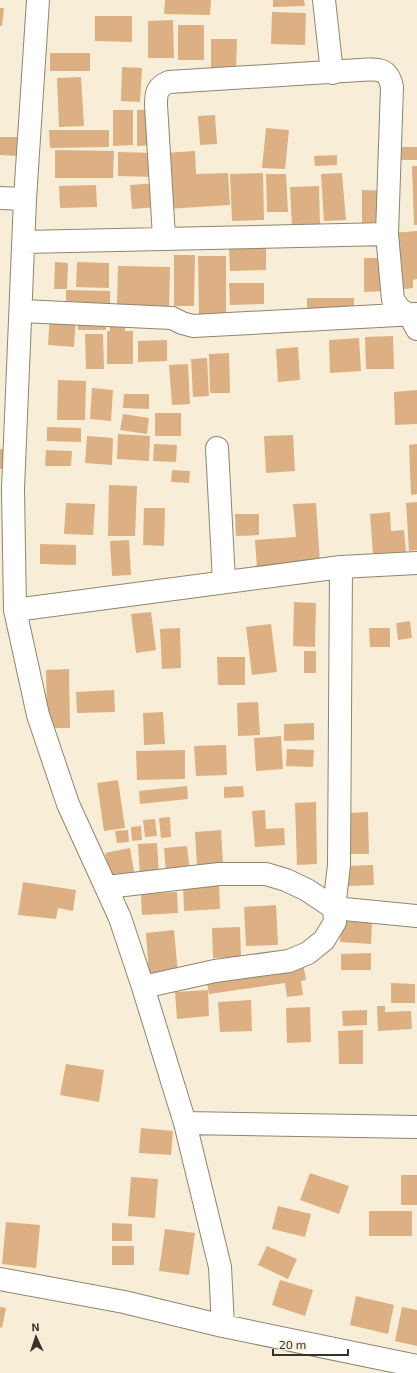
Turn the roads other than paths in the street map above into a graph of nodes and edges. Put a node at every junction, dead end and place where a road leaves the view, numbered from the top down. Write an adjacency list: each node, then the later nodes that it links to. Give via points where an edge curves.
1 (38, 0): 5 (street)
2 (324, 0): 3 (street)
3 (332, 72): 6 (street, via 377,69 387,73 391,78); 7 (street, via 169,82 160,85 156,104)
4 (0, 198): 5 (street)
5 (25, 199): 8 (street)
6 (387, 234): 7 (street); 10 (street, via 393,300)
7 (164, 237): 8 (street)
8 (24, 242): 9 (street)
9 (22, 310): 10 (street, via 172,318 192,326 217,323); 12 (street)
10 (415, 320)
11 (217, 448): 15 (street)
12 (7, 489): 16 (street)
13 (417, 563): 14 (street)
14 (341, 567): 15 (street); 18 (street, via 339,865)
15 (224, 581): 16 (street)
16 (15, 610): 17 (street, via 38,715 68,804)
17 (107, 887): 18 (street, via 219,874 266,874 307,890); 20 (street)
18 (334, 908): 19 (street); 20 (street, via 335,922 324,940 308,953 288,961 215,971)
19 (417, 916)
20 (143, 987): 21 (street)
21 (185, 1123): 22 (street); 24 (street, via 220,1267)
22 (417, 1127)
23 (0, 1279): 24 (street, via 124,1302)
24 (223, 1326): 25 (street)
25 (417, 1366)

